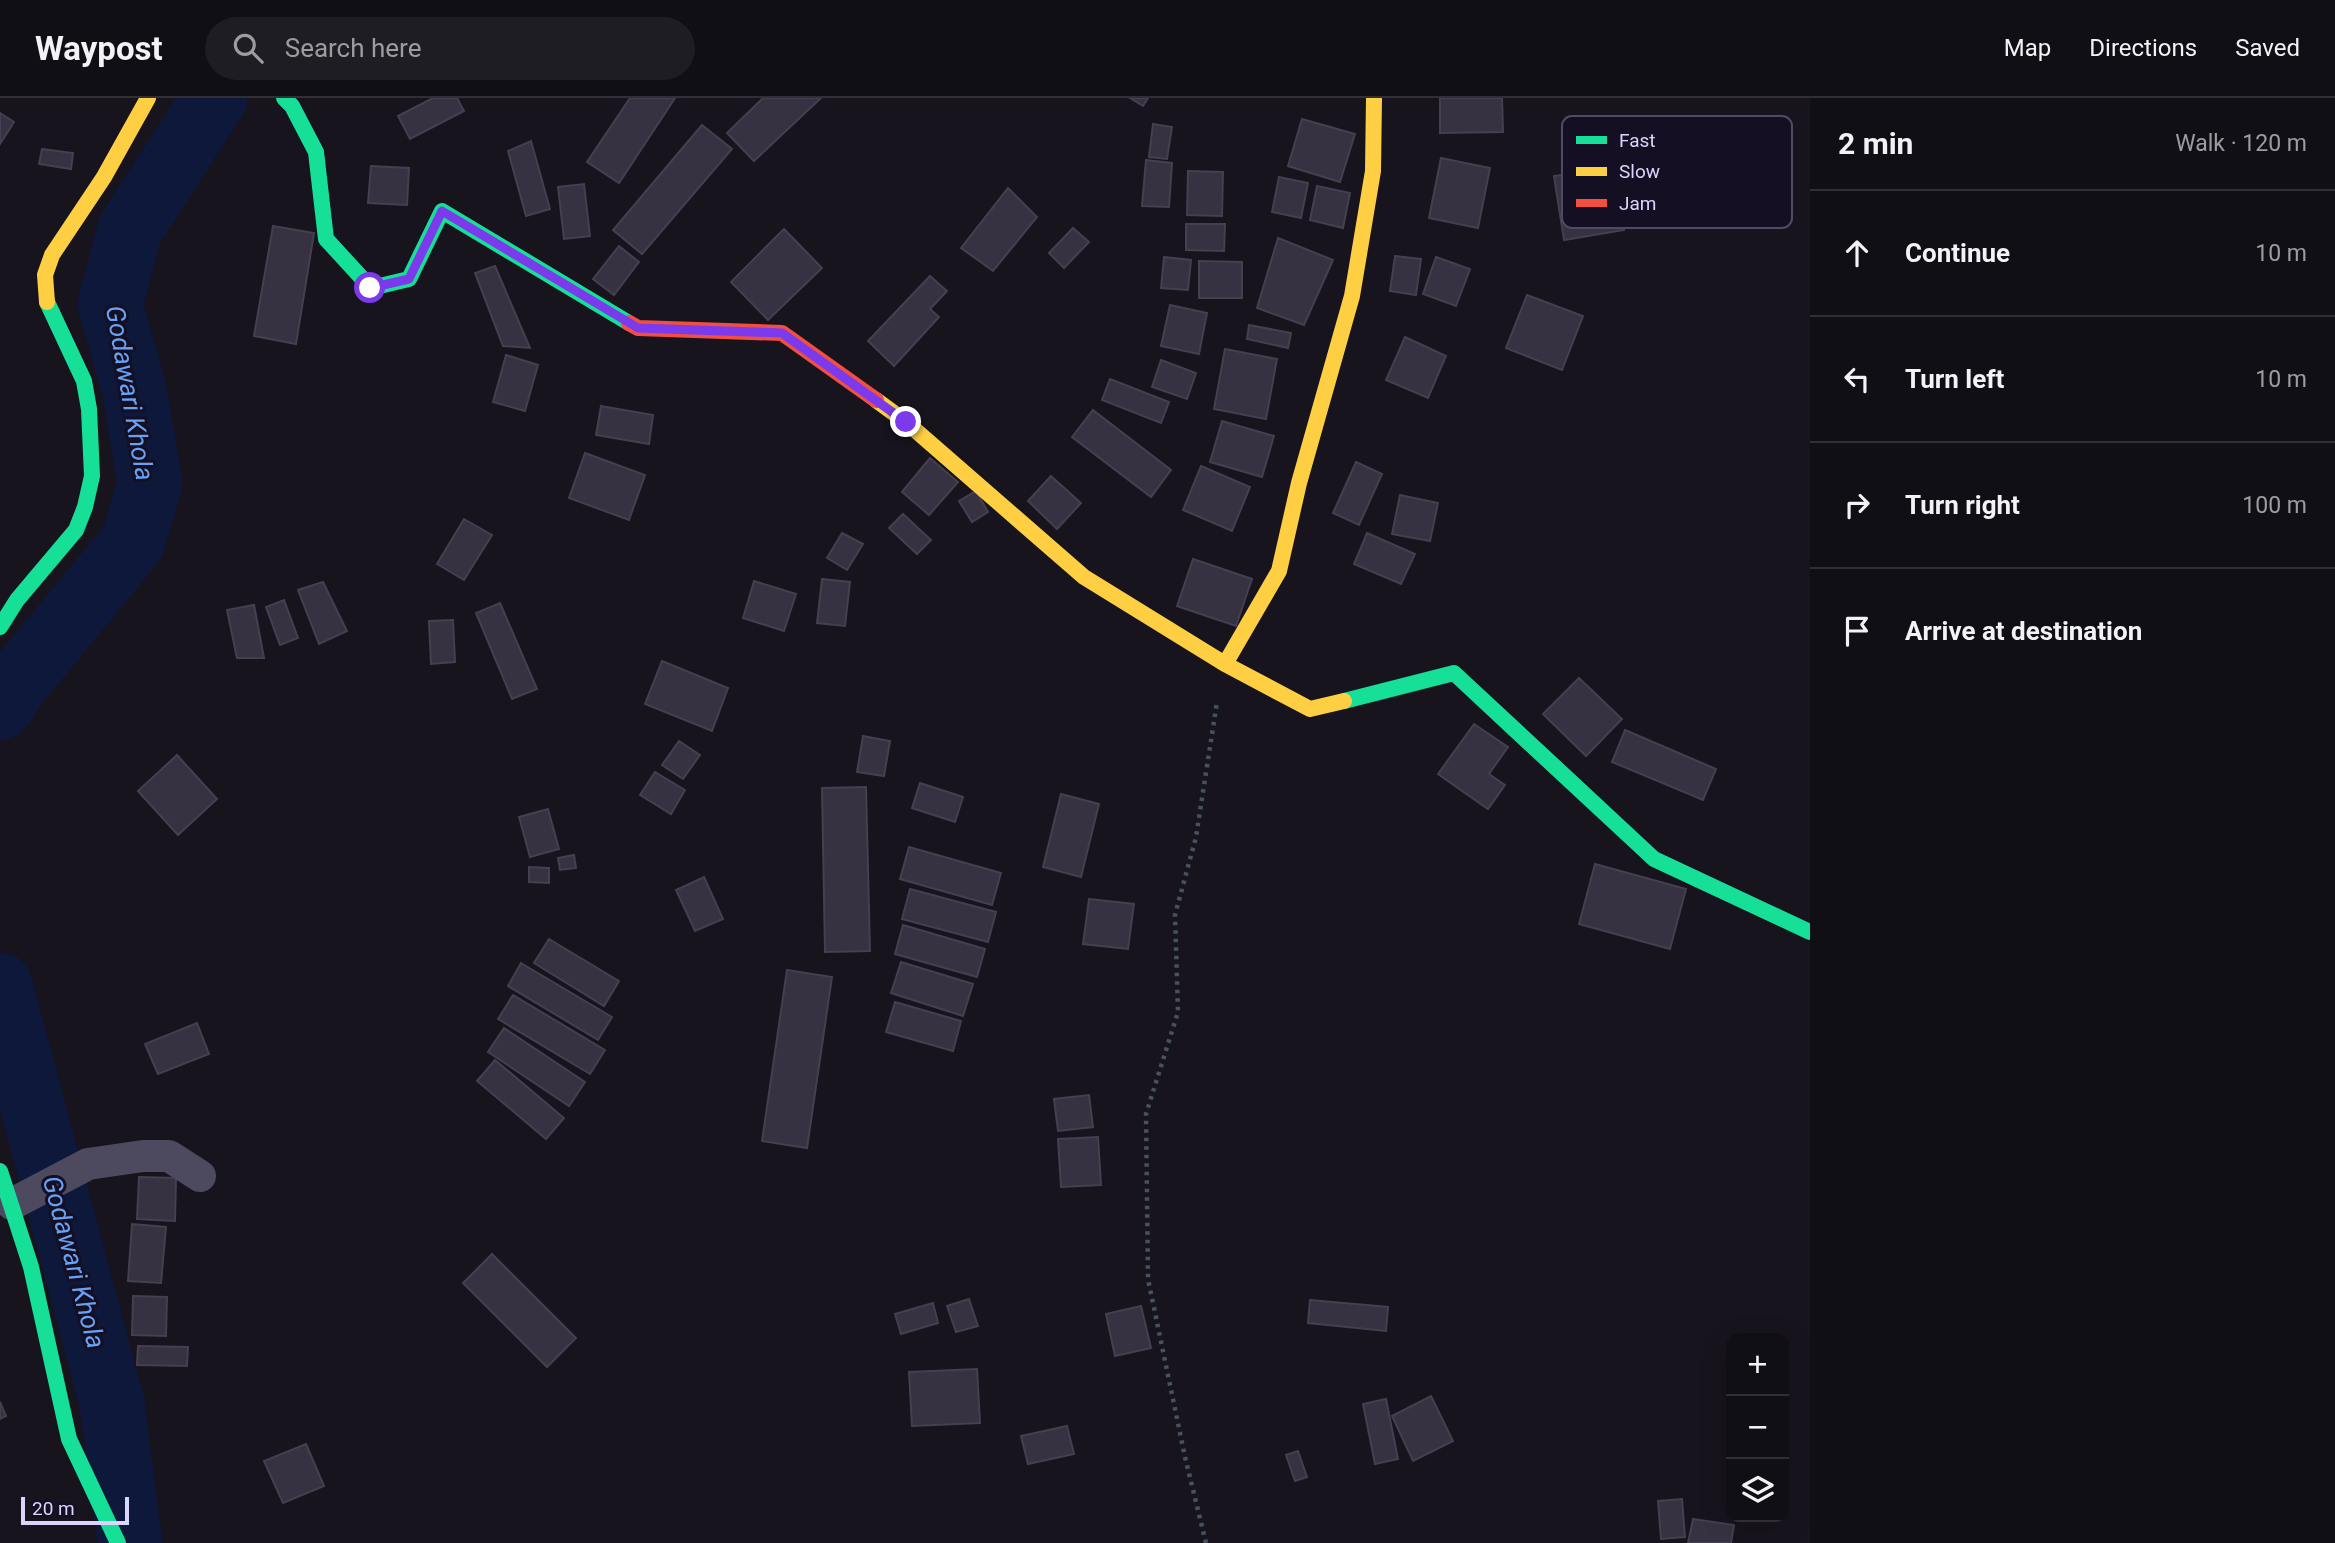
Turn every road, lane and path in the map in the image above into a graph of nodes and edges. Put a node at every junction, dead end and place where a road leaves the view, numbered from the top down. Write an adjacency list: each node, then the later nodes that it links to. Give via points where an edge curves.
1 (148, 98): 4 (street, via 52,256 45,275 46,300 84,381 92,477 76,530)
2 (1374, 98): 5 (street, via 1373,171 1352,296 1279,570)
3 (288, 102): 5 (street, via 316,152 326,239 370,288 409,279 442,211 638,328 782,333 906,422 1084,577)
4 (0, 627)
5 (1225, 664): 6 (street, via 1310,709 1454,673 1654,859); 11 (path, via 1196,837 1175,915 1178,1012 1146,1114 1148,1279)
6 (1810, 932)
7 (0, 1171): 9 (street)
8 (200, 1176): 9 (street, via 169,1156 88,1164)
9 (12, 1205): 10 (street, via 32,1267 69,1439)
10 (118, 1543)
11 (1206, 1543)

